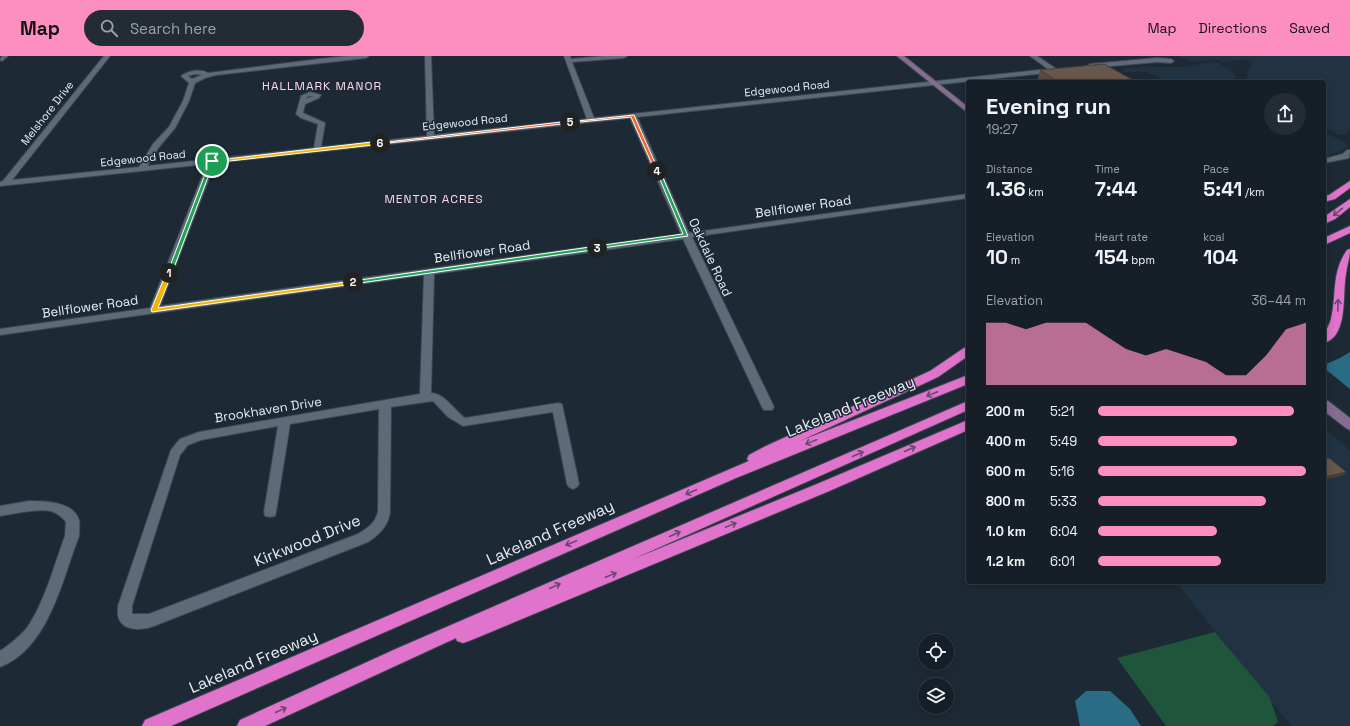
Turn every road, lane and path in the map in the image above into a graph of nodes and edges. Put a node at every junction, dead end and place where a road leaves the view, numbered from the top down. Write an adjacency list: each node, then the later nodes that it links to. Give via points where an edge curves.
1 (107, 56): 25 (street, Melshore Drive)
2 (366, 56): 12 (street)
3 (428, 56): 19 (street)
4 (624, 56): 7 (street)
5 (900, 56): 14 (main road)
6 (1033, 56): 11 (street)
7 (568, 59): 18 (street)
8 (1171, 61): 9 (street)
9 (1085, 66)
10 (1062, 69): 11 (street, Edgewood Road)
11 (1054, 70): 14 (street, Edgewood Road)
12 (209, 74): 13 (street); 13 (street, via 194,72 184,76)
13 (192, 82): 24 (street, via 186,102 172,128)
14 (933, 82): 16 (main road); 17 (street, Edgewood Road)
15 (302, 103): 20 (street, via 299,114 303,118 322,123)
16 (966, 109)
17 (633, 116): 18 (street, Edgewood Road); 32 (street, Oakdale Road)
18 (591, 120): 19 (street, Edgewood Road)
19 (431, 137): 20 (street, Edgewood Road)
20 (317, 150): 22 (street, Edgewood Road)
21 (1350, 152): 23 (street, via 1346,156)
22 (212, 161): 24 (street, Edgewood Road); 36 (street)
23 (1326, 161)
24 (141, 169): 25 (street, Edgewood Road)
25 (3, 184)
26 (1350, 184): 28 (highway)
27 (966, 196): 32 (street, Bellflower Road)
28 (1326, 199)
29 (1350, 202): 30 (highway, one-way to 30)
30 (1326, 220)
31 (1350, 229): 33 (highway)
32 (686, 235): 35 (street, Bellflower Road); 45 (street, Oakdale Road)
33 (1326, 241)
34 (1350, 252): 38 (highway, one-way to 34, via 1336,324 1340,271)
35 (429, 272): 36 (street, Bellflower Road); 41 (street)
36 (154, 310): 37 (street, Bellflower Road)
37 (0, 332)
38 (1326, 338)
39 (966, 352): 49 (highway, via 934,374 770,448)
40 (966, 380): 49 (highway, Lakeland Freeway, one-way to 49)
41 (425, 397): 42 (street, Brookhaven Drive); 50 (street, via 436,397 463,422 558,407)
42 (385, 405): 46 (street, Brookhaven Drive); 53 (street, Kirkwood Drive, via 384,512 383,520 378,527 363,538 149,622)
43 (966, 406): 54 (highway, one-way to 43)
44 (1326, 406): 48 (main road)
45 (768, 408)
46 (285, 421): 52 (street); 53 (street, Brookhaven Drive, via 199,436 184,442 178,448 125,606 125,617)
47 (966, 425): 54 (highway, one-way to 47, via 461,637 822,488)
48 (1350, 425)
49 (730, 474): 56 (highway, Lakeland Freeway, one-way to 56)
50 (573, 484)
51 (0, 511): 55 (street, via 30,506 53,506 73,521 72,536 42,617 20,646)
52 (270, 512)
53 (131, 622)
54 (404, 653): 57 (highway, one-way to 54)
55 (0, 660)
56 (151, 726)
57 (246, 726)

